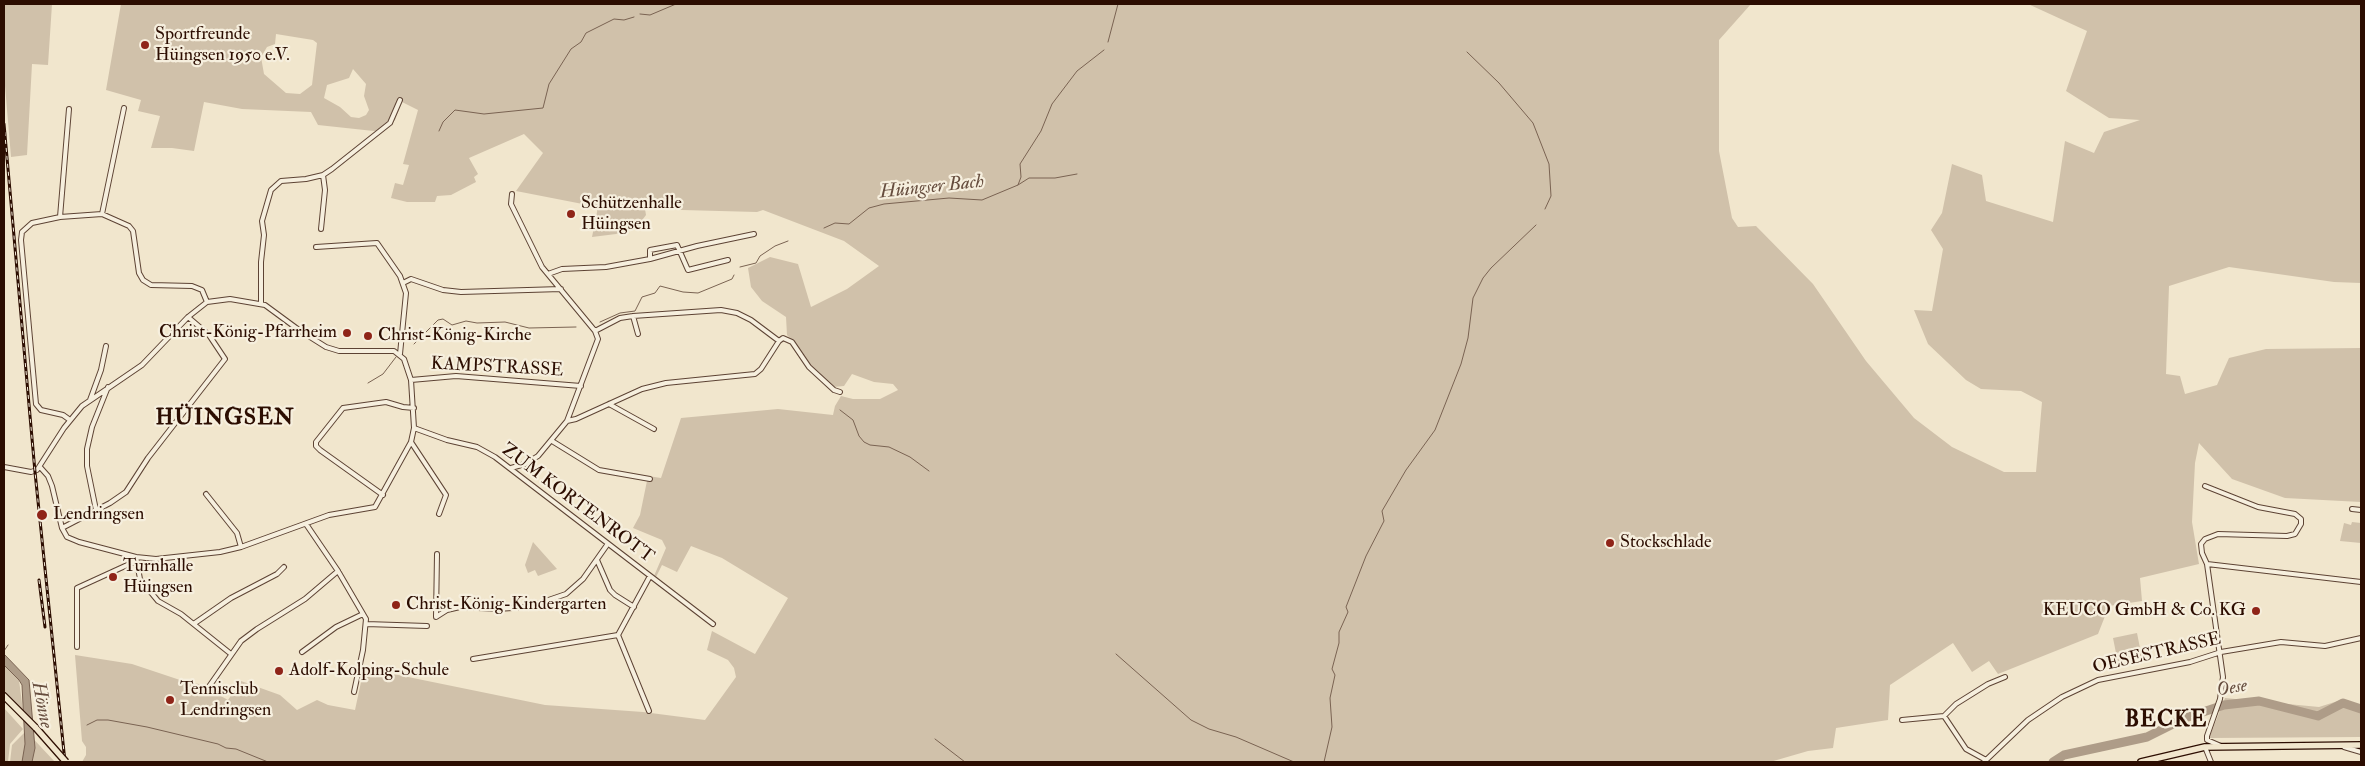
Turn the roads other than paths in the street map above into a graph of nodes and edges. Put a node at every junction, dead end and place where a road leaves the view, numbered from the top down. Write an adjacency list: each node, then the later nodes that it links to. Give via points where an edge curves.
1 (400, 100): 4 (street, via 390,123)
2 (124, 108): 6 (street)
3 (69, 109): 7 (street)
4 (323, 175): 8 (street); 18 (street, via 281,181 271,190 262,221)
5 (512, 194): 14 (street, via 511,204 519,224)
6 (102, 214): 7 (street); 17 (street, via 133,230 137,266 143,280 152,285 192,286 202,290)
7 (60, 216): 33 (street, via 32,223 22,232 21,240 36,401 41,410)
8 (322, 229)
9 (754, 234): 11 (street)
10 (316, 246): 15 (street, via 376,243)
11 (680, 251): 12 (street); 12 (street, via 677,245 650,250); 13 (street, via 688,270)
12 (650, 259): 14 (street, via 606,267 562,269)
13 (728, 260)
14 (548, 274): 16 (street)
15 (403, 283): 16 (street, via 411,279 443,290 461,292); 25 (street, via 405,301)
16 (561, 290): 21 (street)
17 (207, 302): 18 (street, via 230,298); 20 (street)
18 (261, 304): 25 (street, via 339,352 394,351)
19 (633, 316): 21 (street, via 620,318); 22 (street); 23 (street, via 721,310 751,320)
20 (188, 317): 28 (street, via 142,365); 47 (street, via 210,335 225,359 148,458 126,492)
21 (595, 331): 27 (street, via 598,342)
22 (638, 334)
23 (779, 341): 29 (street, via 783,338 792,342 809,367); 31 (street, via 755,374 666,383 642,389)
24 (106, 346): 30 (street)
25 (400, 354): 26 (street)
26 (411, 380): 27 (street, KAMPSTRASSE, via 456,376); 32 (street)
27 (581, 386): 34 (street)
28 (108, 388): 30 (street); 47 (street, via 87,449)
29 (840, 392)
30 (90, 400): 33 (street)
31 (609, 404): 34 (street); 36 (street)
32 (414, 408): 35 (street); 45 (street, via 386,402 343,408 316,442 326,455)
33 (70, 420): 40 (street)
34 (567, 421): 37 (street)
35 (414, 428): 38 (street); 41 (street, ZUM KORTENROTT, via 477,447)
36 (654, 429)
37 (552, 441): 41 (street, via 532,461); 42 (street, via 599,470)
38 (411, 442): 45 (street); 49 (street, via 446,495)
39 (4, 467): 40 (street, via 31,472)
40 (40, 467): 51 (street, via 52,486)
41 (511, 468): 52 (street, ZUM KORTENROTT)
42 (650, 479)
43 (2205, 486): 57 (street, via 2258,507 2295,514 2302,524 2295,534 2286,536 2212,536 2201,544)
44 (206, 494): 53 (street, via 237,532)
45 (383, 495): 50 (street, via 369,509 340,512)
46 (2352, 509): 48 (street)
47 (96, 510): 51 (street)
48 (2361, 510)
49 (439, 514)
50 (306, 524): 53 (street); 59 (street)
51 (62, 528): 55 (street, via 67,537)
52 (607, 545): 56 (street); 60 (street, ZUM KORTENROTT)
53 (241, 547): 55 (street, via 176,557)
54 (437, 554): 56 (street, via 436,617 460,607 519,609 549,601 566,594 583,579)
55 (136, 559): 64 (street, via 140,579 146,589 158,601); 70 (street, via 77,588)
56 (596, 560): 62 (street, via 610,590)
57 (2208, 564): 61 (street); 72 (street)
58 (284, 567): 64 (street)
59 (338, 571): 63 (street); 73 (street, via 305,599 241,641)
60 (650, 576): 62 (street); 66 (street, ZUM KORTENROTT)
61 (2361, 582)
62 (634, 607): 68 (street)
63 (363, 614): 65 (street); 71 (street, via 336,627)
64 (195, 623): 73 (street)
65 (366, 624): 67 (street); 77 (street)
66 (713, 624)
67 (426, 626)
68 (618, 635): 74 (street); 79 (street)
69 (2361, 638): 72 (street, OESESTRASSE, via 2325,646 2281,642)
70 (77, 646)
71 (302, 652)
72 (2221, 652): 84 (street, via 2223,677 2220,699 2207,736 2207,740); 87 (street, OESESTRASSE, via 2190,662 2098,680 2062,697 2028,720)
73 (231, 654): 76 (street)
74 (473, 659)
75 (2006, 677): 80 (street, via 1956,704)
76 (208, 688)
77 (354, 692)
78 (4, 696): 88 (main road, bridge)
79 (649, 711)
80 (1944, 716): 81 (street); 87 (street, via 1966,749)
81 (1902, 720)
82 (2338, 745): 83 (main road); 84 (main road); 86 (street)
83 (2361, 745)
84 (2221, 746): 85 (main road)
85 (2205, 747): 89 (main road); 90 (street)
86 (2361, 752)
87 (1985, 761)
88 (66, 762)
89 (2141, 762)
90 (2211, 762)

